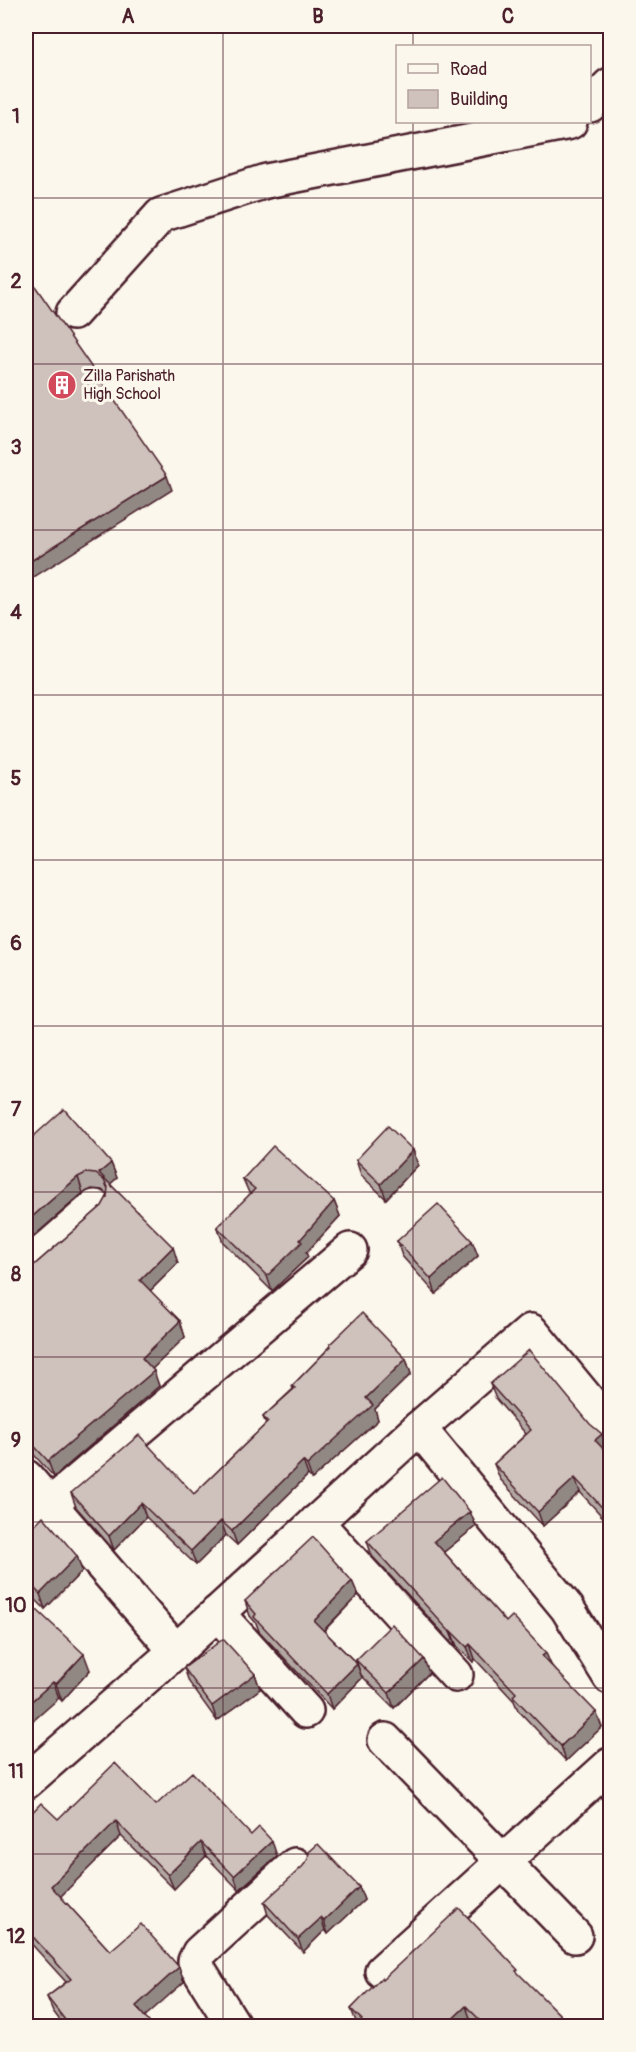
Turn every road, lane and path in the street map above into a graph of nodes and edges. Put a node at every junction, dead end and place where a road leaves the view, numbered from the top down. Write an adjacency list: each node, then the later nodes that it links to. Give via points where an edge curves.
1 (610, 85): 2 (street)
2 (591, 104)
3 (565, 123): 4 (street, via 266,181 161,215)
4 (73, 313)
5 (95, 1207): 7 (street)
6 (350, 1250): 11 (street)
7 (26, 1267)
8 (610, 1427): 9 (street, via 531,1331)
9 (419, 1428): 12 (street); 16 (street, via 567,1608)
10 (26, 1477): 11 (street)
11 (37, 1515): 14 (street)
12 (316, 1522): 13 (street); 15 (street)
13 (217, 1613): 14 (street); 17 (street)
14 (176, 1651): 20 (street)
15 (456, 1674)
16 (610, 1677)
17 (306, 1711)
18 (385, 1740): 21 (street)
19 (610, 1765): 21 (street)
20 (26, 1782)
21 (503, 1862): 23 (street); 24 (street)
22 (295, 1865): 25 (street, via 196,1958 196,1965)
23 (574, 1936)
24 (382, 1971)
25 (234, 2026)

